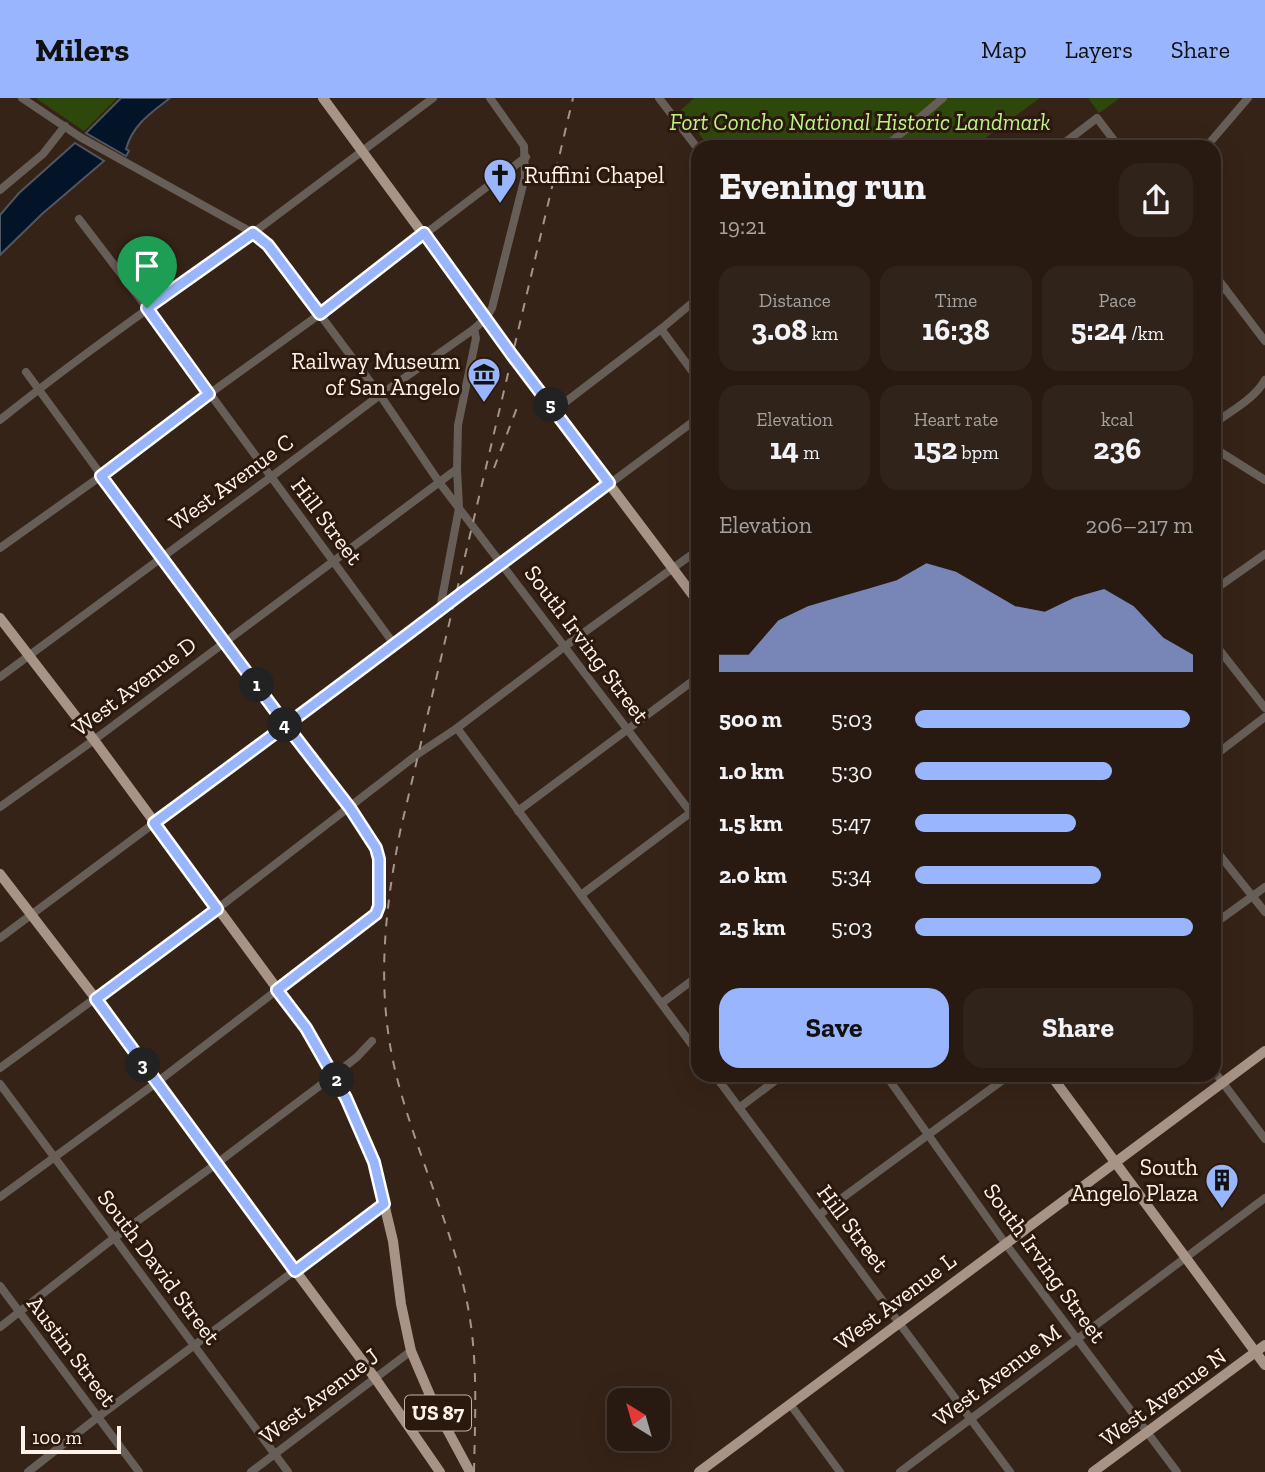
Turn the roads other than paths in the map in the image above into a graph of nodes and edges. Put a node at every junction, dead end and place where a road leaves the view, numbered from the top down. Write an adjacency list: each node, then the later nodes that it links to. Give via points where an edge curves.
1 (22, 98): 8 (street, South Irving Street)
2 (323, 98): 14 (main road)
3 (433, 98): 14 (street)
4 (490, 98): 15 (street, via 524,146)
5 (659, 98): 9 (street)
6 (943, 98): 10 (street)
7 (1248, 98): 13 (street)
8 (65, 126): 16 (street, via 43,154); 18 (street, South Irving Street)
9 (691, 140)
10 (893, 140)
11 (1068, 140): 12 (street, via 1097,118)
12 (1114, 140)
13 (1212, 140)
14 (363, 150): 18 (street); 19 (main road)
15 (526, 157): 19 (street); 26 (street, via 492,308)
16 (0, 190)
17 (79, 219): 24 (street, Hill Street)
18 (253, 233): 24 (street); 25 (street, South Irving Street, via 268,245)
19 (424, 233): 25 (street); 26 (main road)
20 (1221, 283): 21 (street)
21 (1225, 288): 22 (street); 29 (street)
22 (1221, 291)
23 (691, 304): 28 (street)
24 (147, 308): 33 (street); 34 (street, Hill Street)
25 (320, 314): 34 (street); 35 (street, South Irving Street)
26 (485, 318): 27 (street, West Avenue C); 36 (main road)
27 (474, 328): 35 (street, West Avenue C); 41 (street, via 476,338 458,425)
28 (661, 329): 30 (street); 36 (street)
29 (1265, 341)
30 (691, 370)
31 (26, 372): 33 (street)
32 (1265, 380): 37 (street, via 1252,396)
33 (38, 390): 38 (street); 42 (street)
34 (209, 394): 42 (street); 43 (street, Hill Street)
35 (380, 395): 43 (street, West Avenue C); 45 (street, South Irving Street)
36 (555, 410): 46 (main road)
37 (1221, 418)
38 (0, 421)
39 (691, 423): 46 (street)
40 (1221, 452): 44 (street)
41 (457, 469): 45 (street, West Avenue D); 47 (street)
42 (101, 476): 48 (street); 51 (street)
43 (271, 477): 51 (street, West Avenue C); 52 (street, Hill Street)
44 (1265, 480)
45 (439, 482): 47 (street, South Irving Street); 52 (street, West Avenue D)
46 (609, 483): 53 (street); 54 (main road)
47 (458, 508): 53 (street, South Irving Street); 57 (street)
48 (0, 548)
49 (1265, 554): 55 (street)
50 (691, 555): 54 (street)
51 (161, 557): 59 (street); 63 (street, West Avenue C)
52 (333, 561): 59 (street, West Avenue D); 60 (street, Hill Street)
53 (502, 564): 57 (street); 61 (street, South Irving Street)
54 (673, 569): 56 (main road); 61 (street)
55 (1221, 585)
56 (691, 593)
57 (440, 609): 60 (street)
58 (0, 618): 63 (main road, US 87)
59 (225, 642): 68 (street); 71 (street, West Avenue D)
60 (394, 644): 68 (street)
61 (564, 647): 69 (street); 70 (street, South Irving Street)
62 (1221, 652): 66 (street)
63 (29, 656): 64 (street, West Avenue C); 71 (main road, US 87)
64 (0, 677)
65 (691, 682): 70 (street)
66 (1265, 708)
67 (1265, 717): 72 (street)
68 (286, 725): 75 (street); 78 (street)
69 (457, 728): 75 (street); 76 (street)
70 (627, 729): 73 (street, South Irving Street); 76 (street)
71 (94, 740): 74 (street, West Avenue D); 78 (main road, US 87)
72 (1221, 751)
73 (691, 805)
74 (0, 807)
75 (350, 808): 84 (street); 90 (street, via 379,859 376,914)
76 (518, 811): 82 (street)
77 (691, 813): 82 (street)
78 (154, 823): 84 (main road, US 87); 86 (street)
79 (1221, 857): 83 (street)
80 (0, 874): 86 (main road, US 87)
81 (1265, 887): 83 (street)
82 (581, 895): 92 (street)
83 (1253, 897): 85 (street); 87 (street)
84 (217, 909): 90 (main road, US 87); 91 (street)
85 (1265, 912)
86 (31, 915): 88 (street); 91 (main road, US 87)
87 (1221, 919)
88 (0, 939)
89 (691, 981): 92 (street)
90 (277, 990): 97 (main road, US 87); 105 (street)
91 (96, 999): 96 (street); 105 (main road, US 87)
92 (662, 1003): 94 (street)
93 (372, 1041): 97 (street)
94 (691, 1043)
95 (1265, 1051): 104 (main road, West Avenue L)
96 (0, 1068)
97 (334, 1075): 112 (street); 115 (main road, US 87, via 374,1162)
98 (1221, 1080): 104 (street)
99 (721, 1082): 107 (street, Hill Street)
100 (773, 1082): 107 (street)
101 (891, 1082): 108 (street, South Irving Street)
102 (1000, 1082): 108 (street)
103 (1056, 1082): 111 (main road)
104 (1223, 1082): 109 (street); 111 (main road, West Avenue L)
105 (156, 1083): 110 (street); 112 (main road, US 87)
106 (0, 1084): 110 (street, South David Street)
107 (739, 1108): 116 (street, Hill Street)
108 (928, 1134): 116 (street); 118 (street, South Irving Street)
109 (1265, 1139)
110 (54, 1157): 113 (street); 117 (street, South David Street)
111 (1115, 1161): 118 (main road, West Avenue L); 119 (main road)
112 (216, 1164): 117 (street); 120 (main road, US 87)
113 (0, 1197)
114 (1265, 1198): 119 (street, West Avenue M)
115 (384, 1204): 120 (street); 128 (main road, US 87)
116 (819, 1215): 123 (street, Hill Street)
117 (114, 1238): 122 (street); 127 (street, South David Street)
118 (1005, 1243): 123 (main road, West Avenue L); 125 (street, South Irving Street)
119 (1184, 1257): 125 (street, West Avenue M); 129 (main road)
120 (295, 1271): 127 (street); 131 (main road, US 87)
121 (0, 1286): 122 (street, Austin Street)
122 (19, 1312): 124 (street); 133 (street, Austin Street)
123 (899, 1322): 132 (main road, West Avenue L); 134 (street, Hill Street)
124 (0, 1326)
125 (1077, 1338): 134 (street, West Avenue M); 135 (street, South Irving Street)
126 (1265, 1345): 129 (main road, West Avenue N)
127 (195, 1346): 133 (street); 136 (street, South David Street)
128 (411, 1351): 131 (street, West Avenue J); 142 (main road, US 87)
129 (1255, 1352): 130 (main road); 135 (main road, West Avenue N)
130 (1265, 1365)
131 (375, 1378): 136 (street, West Avenue J); 141 (main road, US 87)
132 (790, 1404): 143 (main road, West Avenue L); 144 (street)
133 (98, 1417): 137 (street); 138 (street, Austin Street)
134 (971, 1419): 145 (street, West Avenue M); 146 (street, Hill Street)
135 (1147, 1432): 147 (main road, West Avenue N); 148 (street, South Irving Street)
136 (274, 1454): 139 (street, West Avenue J); 140 (street, South David Street)
137 (28, 1472)
138 (139, 1472)
139 (251, 1472)
140 (288, 1472)
141 (440, 1472)
142 (470, 1472)
143 (699, 1472)
144 (841, 1472)
145 (900, 1472)
146 (1010, 1472)
147 (1093, 1472)
148 (1177, 1472)

